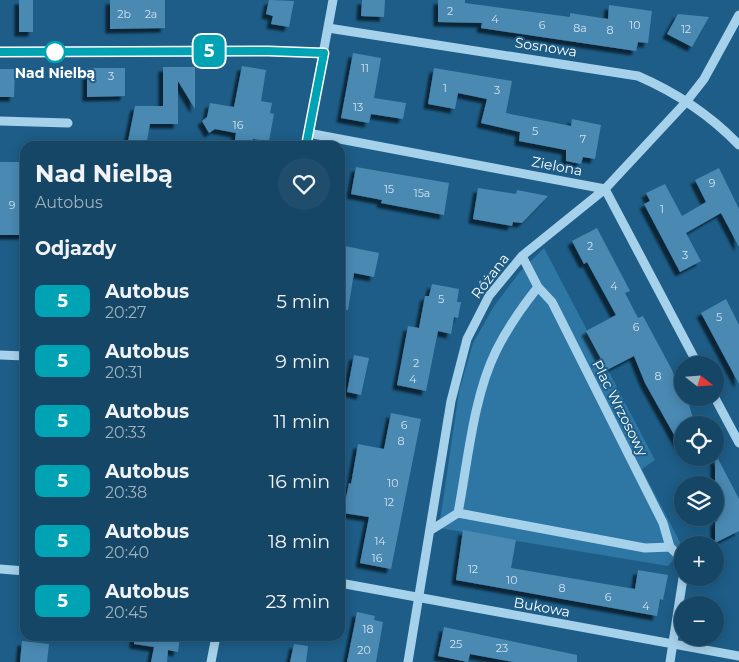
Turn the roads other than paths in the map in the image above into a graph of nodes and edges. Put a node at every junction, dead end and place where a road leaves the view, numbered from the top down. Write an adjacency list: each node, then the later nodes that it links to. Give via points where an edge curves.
1 (333, 0): 3 (street)
2 (739, 15): 6 (street, Różana, via 704,79)
3 (328, 28): 5 (street); 6 (street, Sosnowa, via 638,76)
4 (0, 52): 5 (street)
5 (324, 53): 9 (street)
6 (686, 102): 11 (street, Sosnowa); 12 (street, Różana)
7 (0, 121): 8 (street)
8 (68, 123)
9 (308, 133): 10 (street); 12 (street, Zielona)
10 (307, 141)
11 (739, 145)
12 (605, 189): 13 (street, Różana); 17 (street)
13 (522, 256): 14 (street, Plac Wrzosowy); 21 (street, Różana, via 489,296 467,339 451,401)
14 (538, 287): 20 (street, via 514,317 484,383); 22 (street, Plac Wrzosowy, via 552,302 663,524)
15 (0, 354): 16 (street)
16 (20, 356)
17 (693, 356)
18 (719, 406): 19 (street)
19 (739, 444)
20 (458, 514): 21 (street); 22 (street, via 645,548)
21 (431, 530): 28 (street, Różana)
22 (670, 547): 23 (street, Plac Wrzosowy)
23 (674, 551)
24 (0, 569): 25 (street)
25 (20, 571)
26 (345, 584): 28 (street, Bukowa)
27 (682, 586): 30 (street)
28 (418, 599): 30 (street, Bukowa); 33 (street, Różana)
29 (215, 641): 32 (street)
30 (673, 645): 31 (street, Bukowa); 34 (street)
31 (739, 656)
32 (211, 662)
33 (408, 662)
34 (670, 662)

